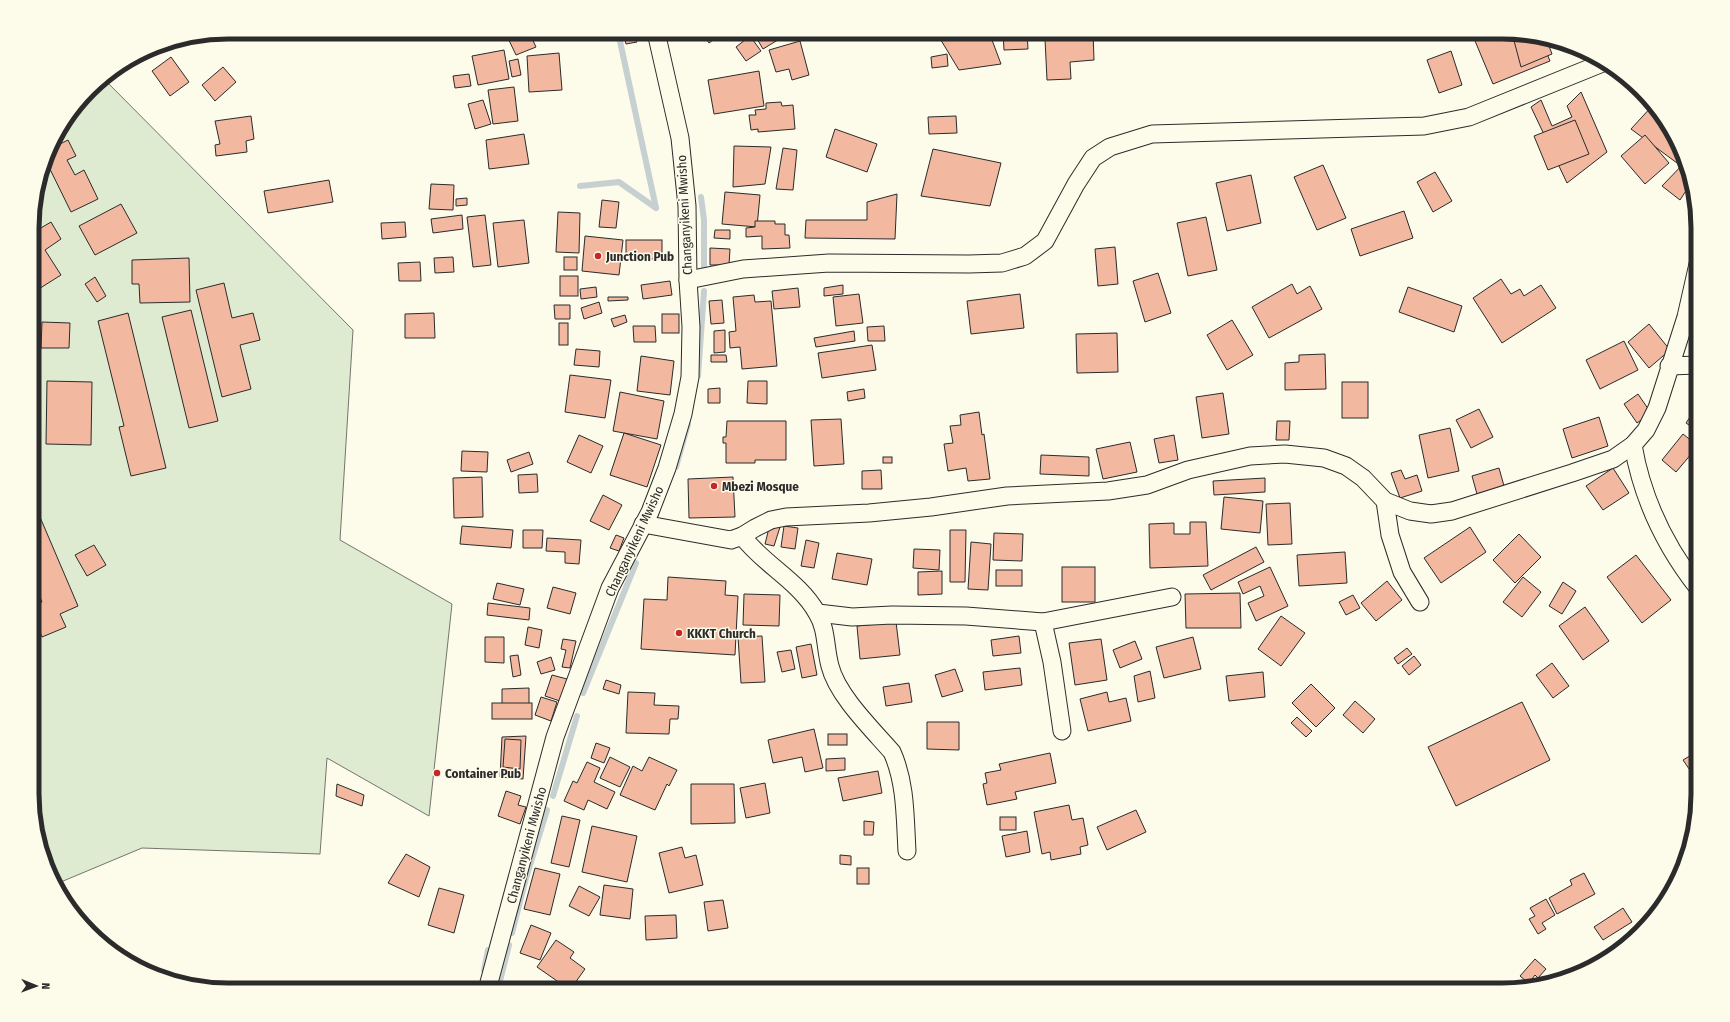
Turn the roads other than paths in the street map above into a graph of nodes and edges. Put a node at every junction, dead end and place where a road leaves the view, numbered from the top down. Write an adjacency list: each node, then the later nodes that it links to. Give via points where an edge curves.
1 (658, 39): 3 (street, Changanyikeni Mwisho, via 680,138 687,206)
2 (1598, 65): 3 (street, via 1469,117 1424,126 1152,134 1110,146 1093,158 1045,241 1025,256 1002,263 829,263 743,269)
3 (688, 280): 9 (street, Changanyikeni Mwisho, via 691,327 690,377 683,414 667,468)
4 (1691, 295): 6 (street)
5 (1691, 365): 6 (street)
6 (1669, 366): 7 (street, via 1657,408 1646,430)
7 (1633, 444): 8 (street, via 1613,459 1452,511 1431,514 1410,511); 11 (street, via 1637,469 1648,504 1669,547)
8 (1385, 501): 10 (street, via 1363,478 1346,466 1324,458 1285,454 1264,455 1188,470 1148,485 1108,491 1007,496 869,514 786,517 771,520); 13 (street, via 1390,535 1402,572)
9 (643, 524): 10 (street, via 731,540); 18 (street, Changanyikeni Mwisho, via 610,588 555,737)
10 (742, 536): 14 (street, via 761,558 807,599)
11 (1691, 578)
12 (1172, 597): 15 (street)
13 (1420, 602)
14 (818, 613): 15 (street, via 852,617 966,616); 17 (street, via 826,634 830,666 837,685 892,752 898,765 903,789)
15 (1043, 622): 16 (street)
16 (1062, 731)
17 (907, 851)
18 (489, 983)

